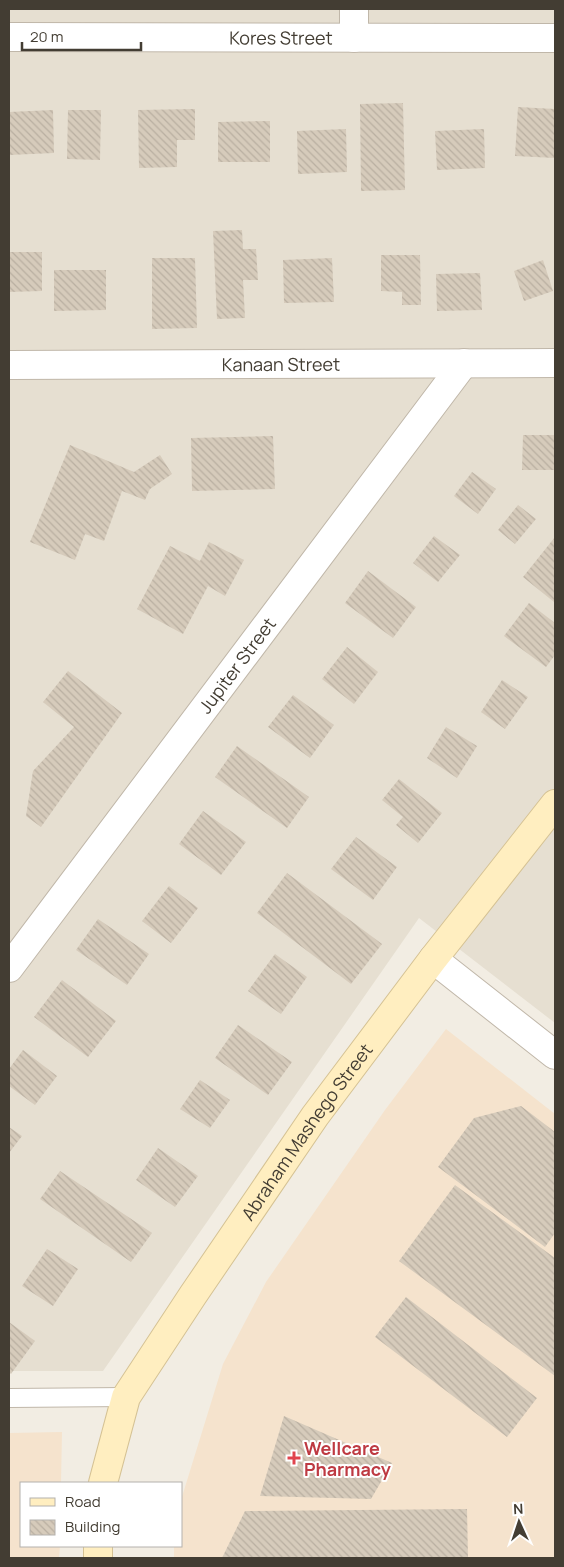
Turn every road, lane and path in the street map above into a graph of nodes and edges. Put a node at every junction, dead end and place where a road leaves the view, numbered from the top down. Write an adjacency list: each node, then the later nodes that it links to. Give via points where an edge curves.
1 (354, 9): 3 (street)
2 (9, 37): 3 (street, Kores Street)
3 (354, 38): 4 (street, Kores Street)
4 (555, 38)
5 (464, 363): 6 (street, Kanaan Street); 7 (street, Kanaan Street); 10 (street, Jupiter Street)
6 (555, 363)
7 (9, 365)
8 (555, 804): 9 (main road, Abraham Mashego Street)
9 (433, 959): 11 (street); 12 (main road, Abraham Mashego Street, via 315,1116)
10 (9, 968)
11 (555, 1055)
12 (126, 1397): 13 (lane); 14 (main road, Abraham Mashego Street)
13 (9, 1398)
14 (103, 1482)

